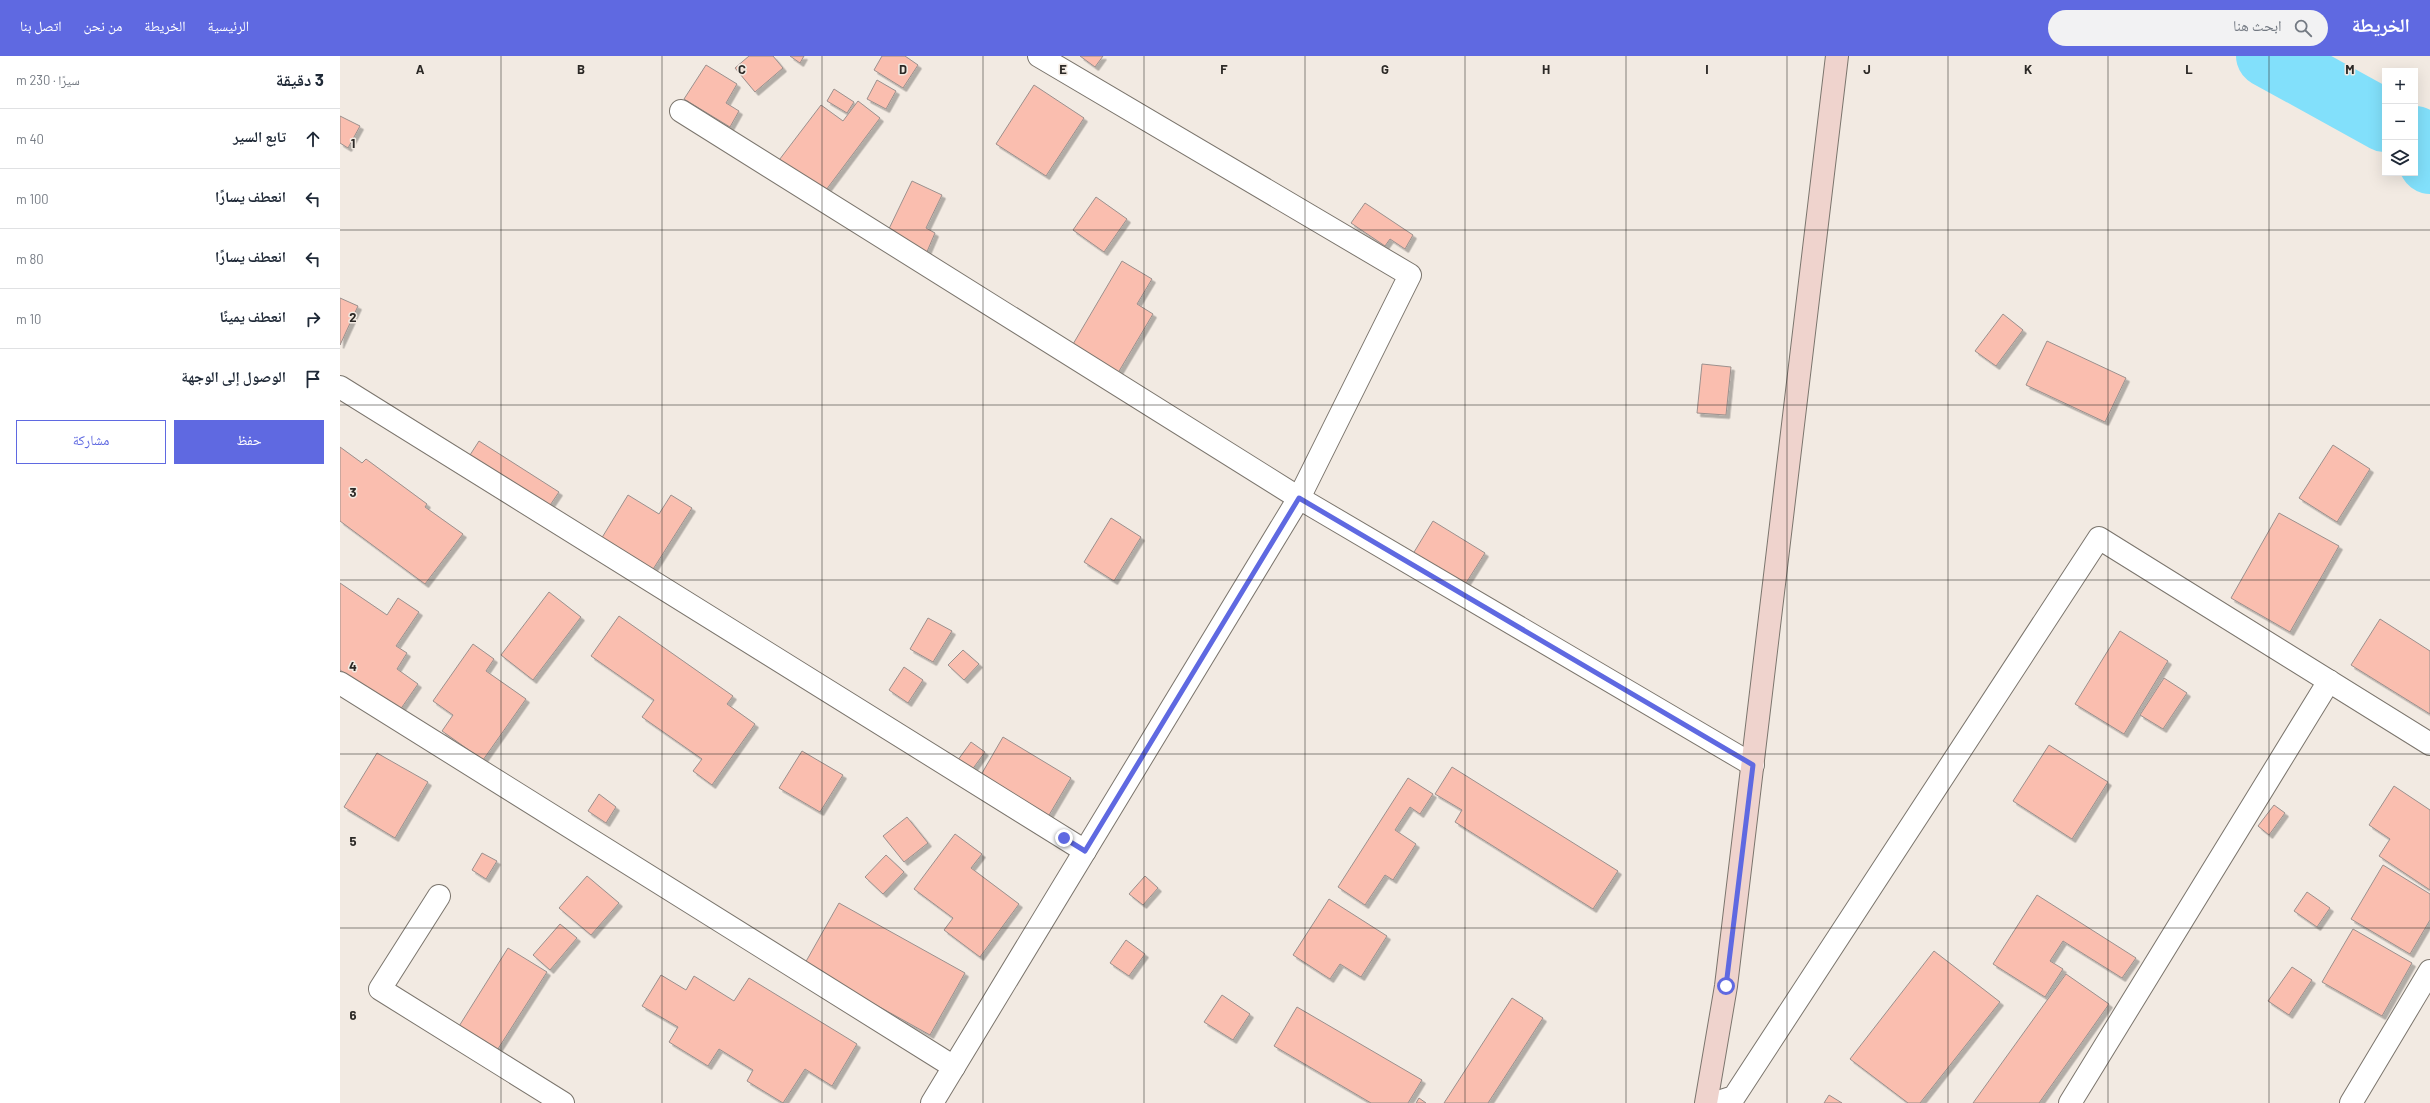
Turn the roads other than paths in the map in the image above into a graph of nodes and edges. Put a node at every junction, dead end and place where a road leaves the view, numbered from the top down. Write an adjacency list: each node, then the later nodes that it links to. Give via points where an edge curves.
1 (1039, 56): 5 (street, via 1410,275)
2 (1837, 56): 9 (main road)
3 (681, 111): 5 (street)
4 (340, 387): 10 (street)
5 (1299, 498): 9 (street); 10 (street)
6 (2329, 681): 8 (street); 14 (street, via 2099,538); 18 (street)
7 (340, 683): 13 (street)
8 (2430, 744)
9 (1753, 765): 17 (main road, via 1726,986)
10 (1085, 851): 13 (street)
11 (439, 896): 15 (street, via 380,989)
12 (2430, 971): 19 (street)
13 (954, 1067): 16 (street)
14 (1731, 1101)
15 (563, 1103)
16 (932, 1103)
17 (1706, 1103)
18 (2070, 1103)
19 (2351, 1103)

